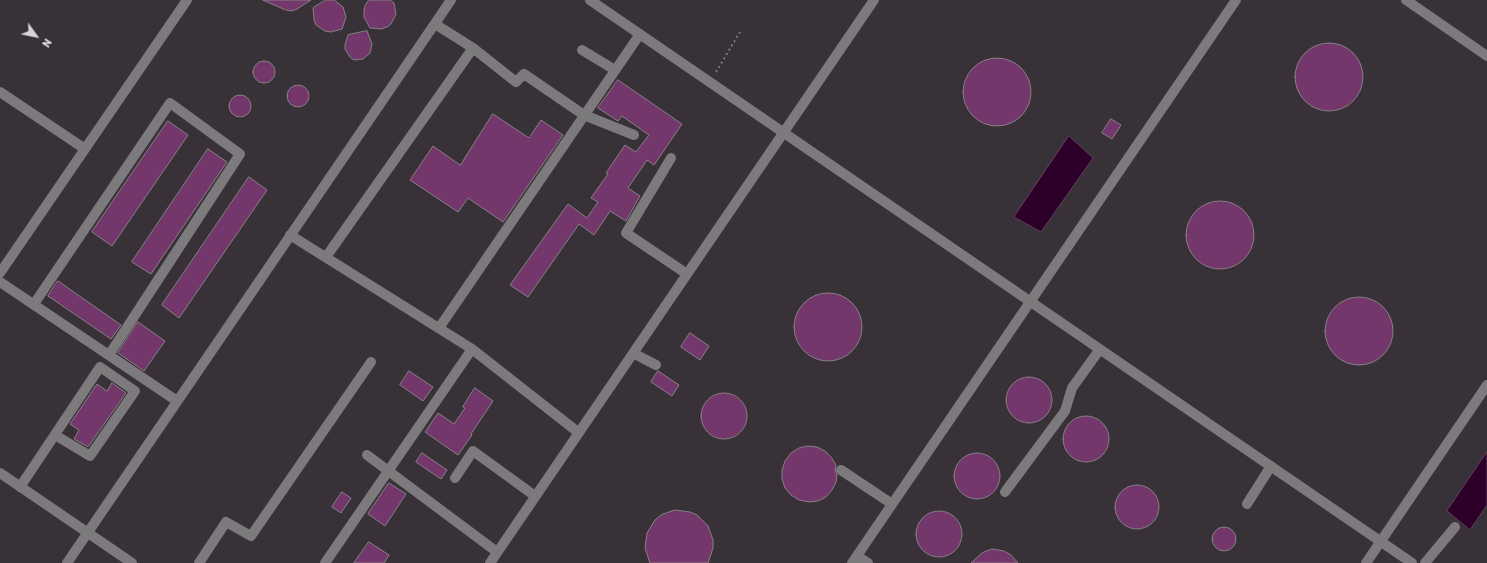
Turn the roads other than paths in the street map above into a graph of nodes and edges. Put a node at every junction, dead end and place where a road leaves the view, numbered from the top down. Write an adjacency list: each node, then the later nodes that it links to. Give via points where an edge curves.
1 (187, 0): 17 (lane)
2 (450, 0): 7 (lane)
3 (590, 0): 8 (lane)
4 (874, 0): 15 (lane)
5 (1236, 0): 24 (lane)
6 (1406, 0): 11 (lane)
7 (434, 24): 9 (lane); 19 (lane)
8 (640, 34): 12 (lane); 15 (lane)
9 (473, 48): 14 (lane, via 516,82 524,74); 20 (lane)
10 (582, 50): 12 (lane)
11 (1487, 56)
12 (615, 70): 14 (lane)
13 (0, 92): 17 (lane)
14 (584, 115): 16 (lane); 26 (lane)
15 (784, 132): 22 (lane); 24 (lane)
16 (634, 135)
17 (84, 150): 21 (lane)
18 (671, 158): 22 (lane, via 626,233)
19 (290, 235): 20 (lane); 34 (lane)
20 (326, 257): 26 (lane)
21 (0, 273)
22 (687, 274): 29 (lane)
23 (0, 282): 25 (lane)
24 (1030, 302): 28 (lane); 46 (lane)
25 (34, 304): 30 (lane); 30 (lane, via 170,103 240,154)
26 (438, 328): 27 (lane)
27 (472, 349): 35 (lane); 40 (lane)
28 (1100, 350): 38 (lane); 44 (lane, via 1072,388 1066,412)
29 (634, 352): 32 (lane); 35 (lane)
30 (109, 355): 34 (lane)
31 (372, 362): 55 (lane, via 251,536 226,522)
32 (656, 365)
33 (1487, 385): 50 (lane)
34 (177, 401): 49 (lane)
35 (579, 433): 45 (lane)
36 (55, 435): 36 (lane, via 100,367 135,391 90,456); 43 (lane)
37 (367, 455): 40 (lane)
38 (1271, 466): 47 (lane); 50 (lane)
39 (842, 470): 46 (lane)
40 (388, 471): 51 (lane); 56 (lane)
41 (0, 473): 43 (lane)
42 (455, 478): 45 (lane, via 473,451)
43 (20, 487): 49 (lane)
44 (1005, 492)
45 (535, 496): 51 (lane)
46 (892, 504): 52 (lane)
47 (1247, 504)
48 (1454, 527): 61 (lane)
49 (88, 532): 53 (lane); 54 (lane)
50 (1381, 541): 59 (lane); 60 (lane)
51 (497, 552): 57 (lane)
52 (855, 559): 58 (lane)
53 (67, 563)
54 (132, 563)
55 (199, 563)
56 (325, 563)
57 (490, 563)
58 (868, 563)
59 (1366, 563)
60 (1412, 563)
61 (1425, 563)

